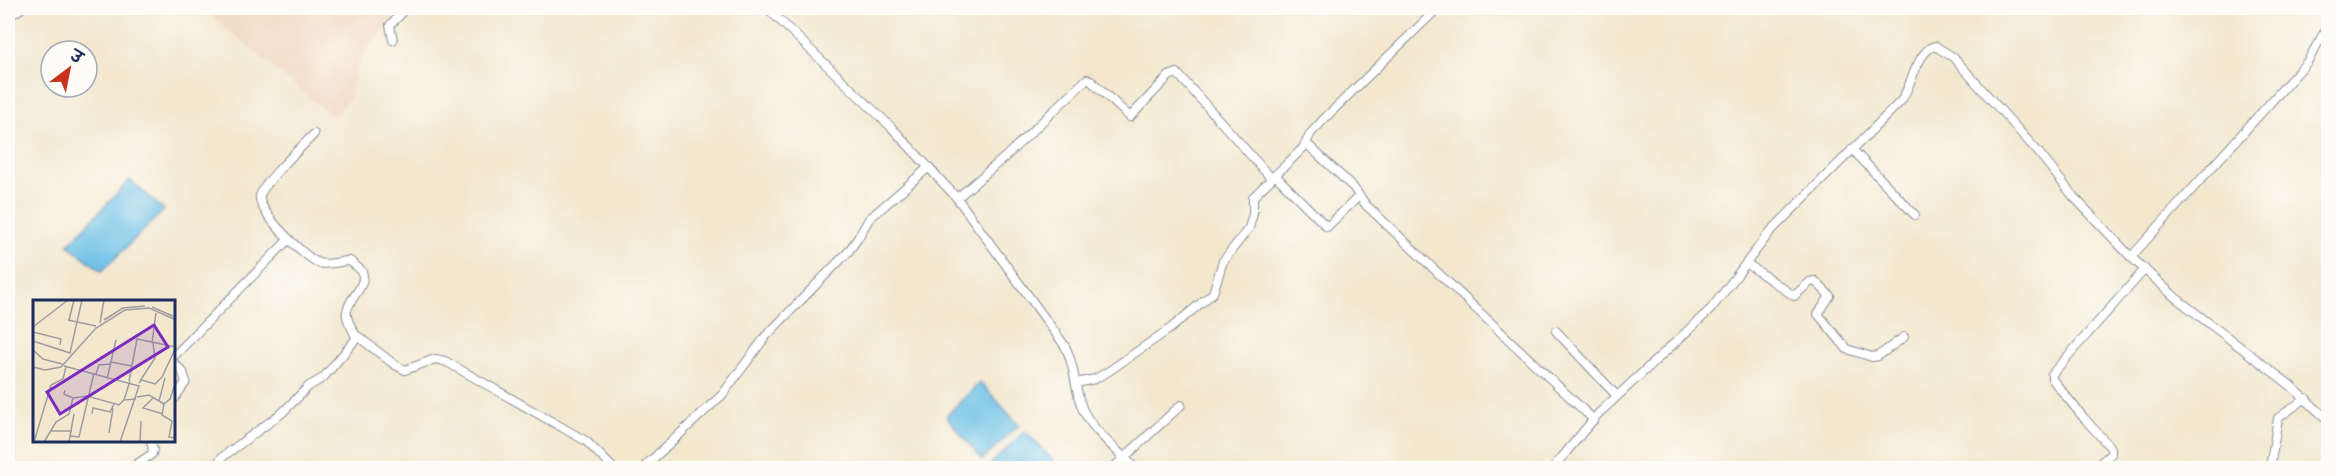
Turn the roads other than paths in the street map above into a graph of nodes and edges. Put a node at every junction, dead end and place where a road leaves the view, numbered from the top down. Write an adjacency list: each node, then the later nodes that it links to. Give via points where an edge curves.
1 (22, 8): 5 (street)
2 (399, 8): 7 (street, via 400,15 390,24)
3 (767, 8): 11 (street)
4 (1438, 8): 9 (street, via 1326,117 1311,133)
5 (8, 17)
6 (2328, 26): 17 (street, via 2307,62)
7 (393, 40)
8 (315, 134): 16 (street, via 261,194 261,207)
9 (1307, 144): 12 (street); 13 (street)
10 (1852, 149): 15 (street); 17 (street, via 1901,101 1924,53 1930,47 1941,48); 18 (street, via 1770,232)
11 (929, 167): 14 (street); 37 (street, via 869,219 848,252 766,336 722,395)
12 (1273, 176): 13 (street, via 1327,227); 14 (street, via 1177,74 1169,76 1130,117 1087,79); 25 (street, via 1253,197 1251,221 1223,261 1213,293 1109,371)
13 (1359, 196): 30 (street)
14 (957, 198): 25 (street, via 1065,346)
15 (1915, 215)
16 (289, 239): 21 (street, via 315,262 323,265 350,261 362,271 363,283 346,313); 23 (street)
17 (2131, 257): 19 (street)
18 (1746, 263): 22 (street, via 1794,296 1815,281 1830,296 1819,311 1819,318 1853,352 1878,356); 27 (street, via 1711,309)
19 (2145, 269): 28 (street, via 2222,335); 41 (street, via 2052,374 2052,379 2111,448 2111,454)
20 (1556, 331): 27 (street)
21 (356, 335): 35 (street, via 330,371 221,458); 36 (street, via 405,370 435,360 445,361 586,441)
22 (1904, 337)
23 (176, 354)
24 (176, 366): 26 (street, via 186,378)
25 (1076, 383): 33 (street, via 1087,416)
26 (176, 396)
27 (1617, 396): 30 (street)
28 (2306, 398): 31 (street); 42 (street, via 2278,418)
29 (1181, 405): 33 (street)
30 (1594, 420): 40 (street)
31 (2328, 420)
32 (151, 443): 34 (street, via 152,454)
33 (1124, 458): 38 (street); 39 (street)
34 (131, 468)
35 (220, 468)
36 (613, 468)
37 (643, 468)
38 (1113, 468)
39 (1135, 468)
40 (1553, 468)
41 (2094, 468)
42 (2271, 468)

